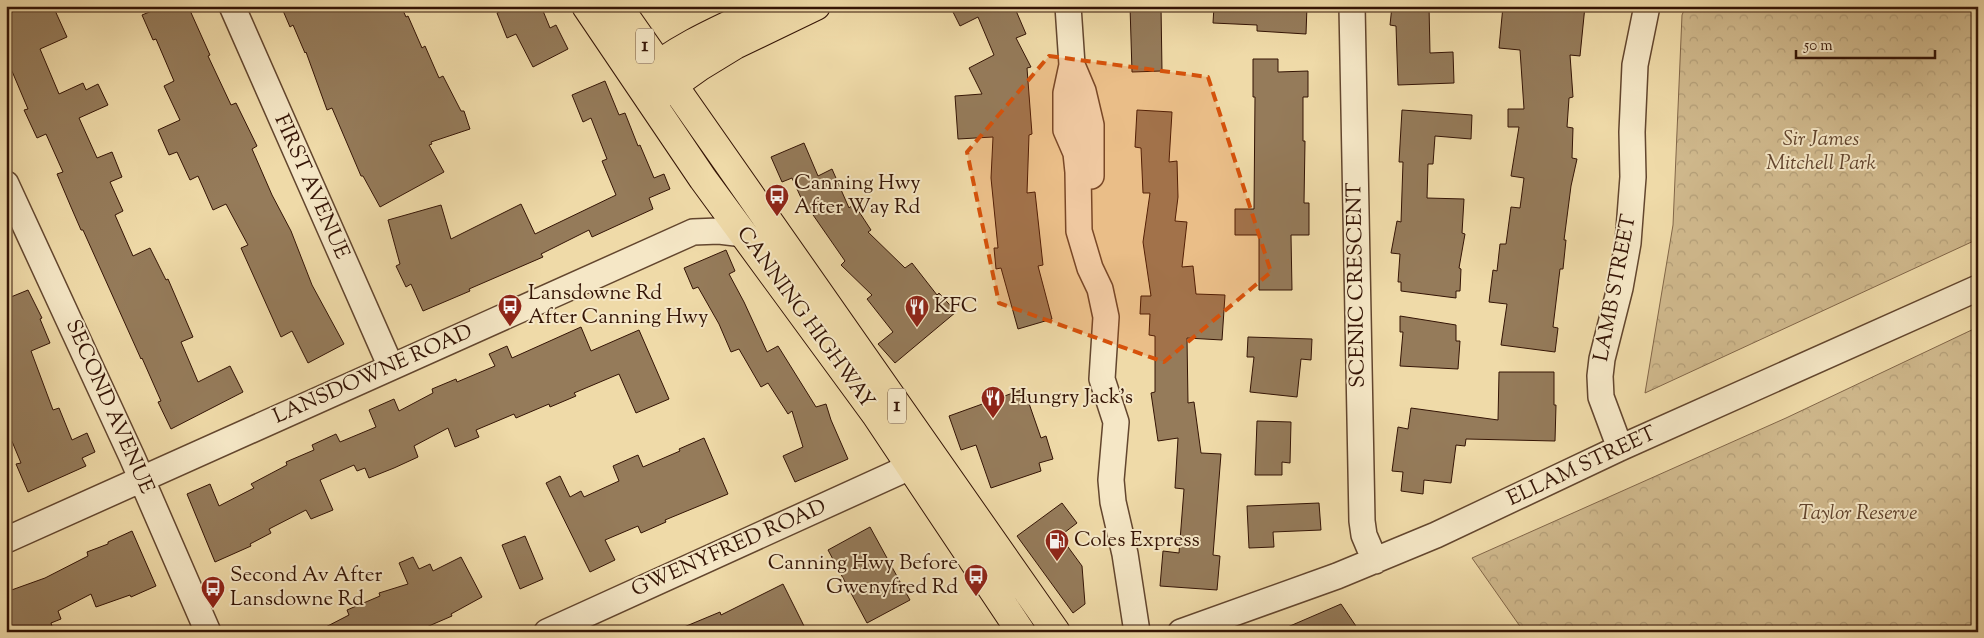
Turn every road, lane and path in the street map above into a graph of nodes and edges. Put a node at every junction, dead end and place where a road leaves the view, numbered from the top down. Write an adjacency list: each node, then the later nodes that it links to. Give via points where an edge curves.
1 (232, 6): 14 (street, FIRST AVENUE)
2 (586, 6): 10 (main road, CANNING HIGHWAY / 1)
3 (618, 6): 9 (main road, CANNING HIGHWAY / 1)
4 (770, 6): 9 (main road, via 716,31)
5 (816, 6): 9 (main road)
6 (1068, 6): 24 (street, via 1072,65 1091,125 1079,231 1100,289 1106,317 1102,379 1116,422 1111,480 1113,502 1125,554)
7 (1352, 6): 19 (street, SCENIC CRESCENT, via 1362,520 1364,535)
8 (1647, 6): 15 (street, LAMB STREET, via 1636,65 1628,243 1600,376 1601,397)
9 (665, 74): 10 (main road); 23 (main road, CANNING HIGHWAY / 1)
10 (644, 91): 12 (main road, CANNING HIGHWAY / 1)
11 (6, 184): 17 (street, SECOND AVENUE)
12 (744, 234): 14 (street, LANSDOWNE ROAD, via 694,232); 16 (main road, CANNING HIGHWAY / 1)
13 (1978, 288): 15 (street, ELLAM STREET)
14 (391, 367): 17 (street, LANSDOWNE ROAD)
15 (1620, 448): 19 (street, ELLAM STREET)
16 (912, 466): 21 (street, GWENYFRED ROAD); 22 (main road, CANNING HIGHWAY / 1)
17 (142, 479): 18 (street, LANSDOWNE ROAD); 20 (street, SECOND AVENUE)
18 (6, 540)
19 (1375, 561): 25 (street, ELLAM STREET)
20 (208, 632)
21 (547, 632)
22 (1021, 632)
23 (1056, 632)
24 (1136, 632)
25 (1181, 632)

